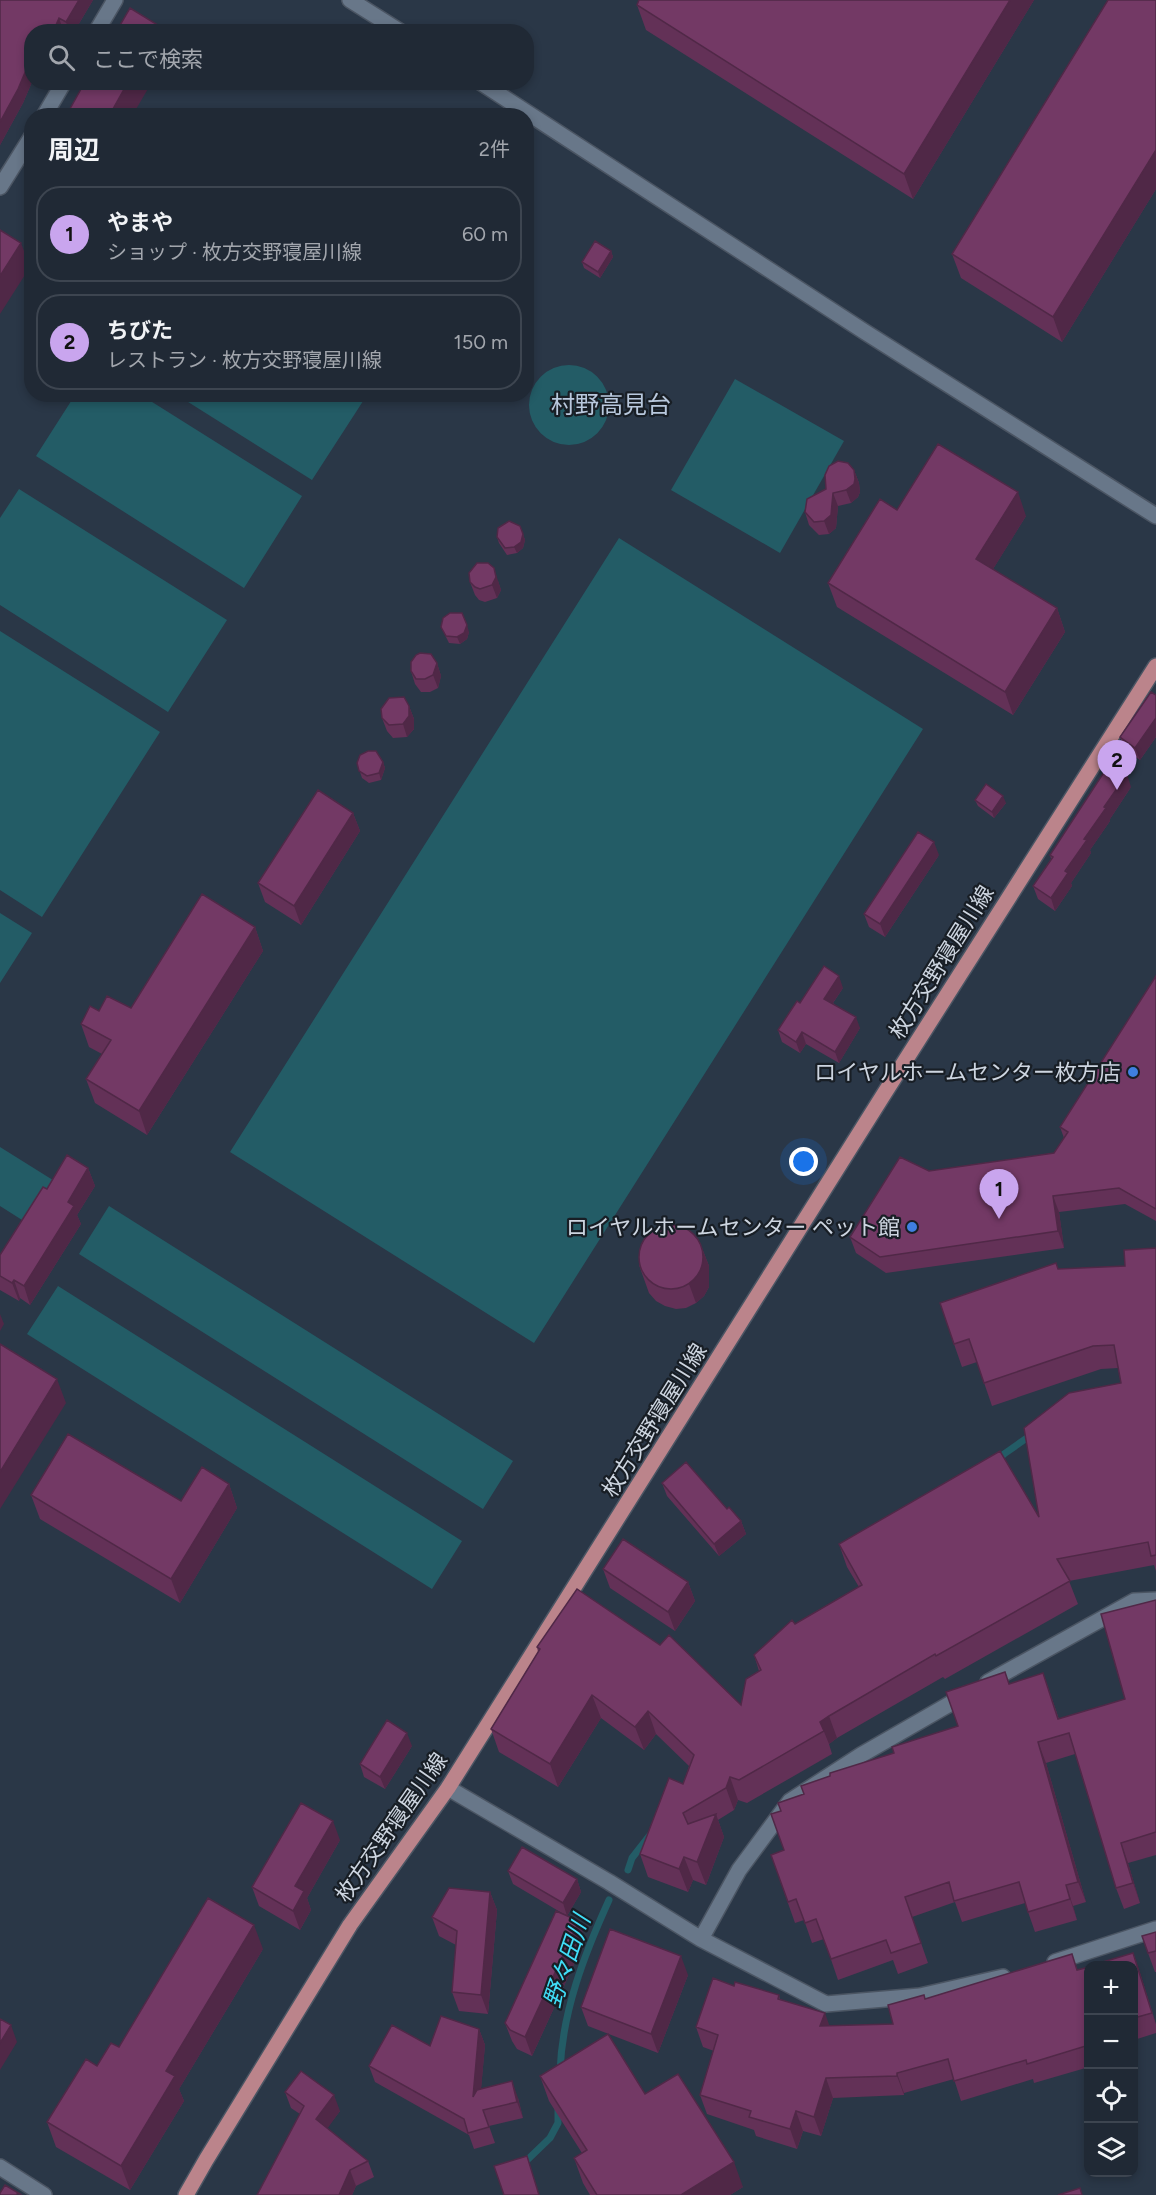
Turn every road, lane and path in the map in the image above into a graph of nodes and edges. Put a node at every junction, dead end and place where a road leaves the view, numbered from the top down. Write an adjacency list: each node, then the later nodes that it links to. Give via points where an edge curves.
1 (115, 0): 3 (street)
2 (350, 0): 4 (street)
3 (101, 24)
4 (388, 24)
5 (59, 90): 7 (street)
6 (492, 90): 8 (street)
7 (49, 108)
8 (520, 108)
9 (534, 117): 12 (street)
10 (24, 149): 11 (street)
11 (0, 187)
12 (1156, 516)
13 (1153, 676): 15 (main road, 枚方交野寝屋川線)
14 (1156, 1600): 17 (street, via 1134,1601 912,1724 790,1801 739,1870)
15 (448, 1788): 17 (street); 22 (main road, 枚方交野寝屋川線, via 350,1925)
16 (1156, 1929): 18 (street)
17 (701, 1939): 19 (street, via 826,2004 920,1996)
18 (1043, 1965)
19 (1020, 1973)
20 (0, 2167): 21 (street)
21 (44, 2195)
22 (186, 2195)

